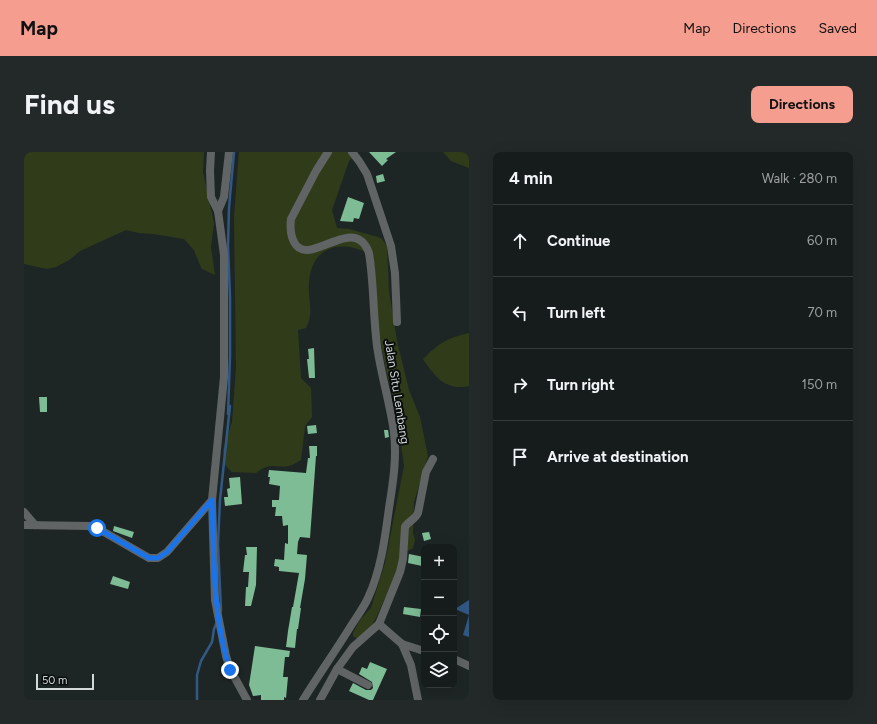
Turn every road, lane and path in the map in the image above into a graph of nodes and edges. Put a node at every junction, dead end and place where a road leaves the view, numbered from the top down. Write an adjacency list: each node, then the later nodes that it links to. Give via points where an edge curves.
1 (211, 152): 5 (street, via 212,197)
2 (229, 152): 5 (street, via 224,197)
3 (328, 152): 20 (street, Jalan Situ Lembang, via 291,219 291,237 295,245 307,251 346,238 355,238 368,250 377,346 394,433 395,468 385,538 377,575 368,599)
4 (352, 152): 6 (street, via 367,174 391,246)
5 (218, 211): 8 (street, via 224,255 224,377)
6 (397, 322)
7 (432, 459): 12 (street, via 426,472 416,518 405,527 400,572)
8 (212, 500): 11 (street, via 167,552 155,559 97,528); 19 (street, via 216,600 222,636 230,670)
9 (24, 512): 11 (street)
10 (24, 525): 11 (street)
11 (35, 525)
12 (379, 624): 13 (street); 17 (street, via 353,647)
13 (402, 644): 14 (street); 22 (street, via 411,665)
14 (421, 650)
15 (457, 661): 16 (street)
16 (469, 666)
17 (337, 669): 18 (street); 21 (street)
18 (368, 685)
19 (247, 700)
20 (303, 700)
21 (320, 700)
22 (418, 700)

